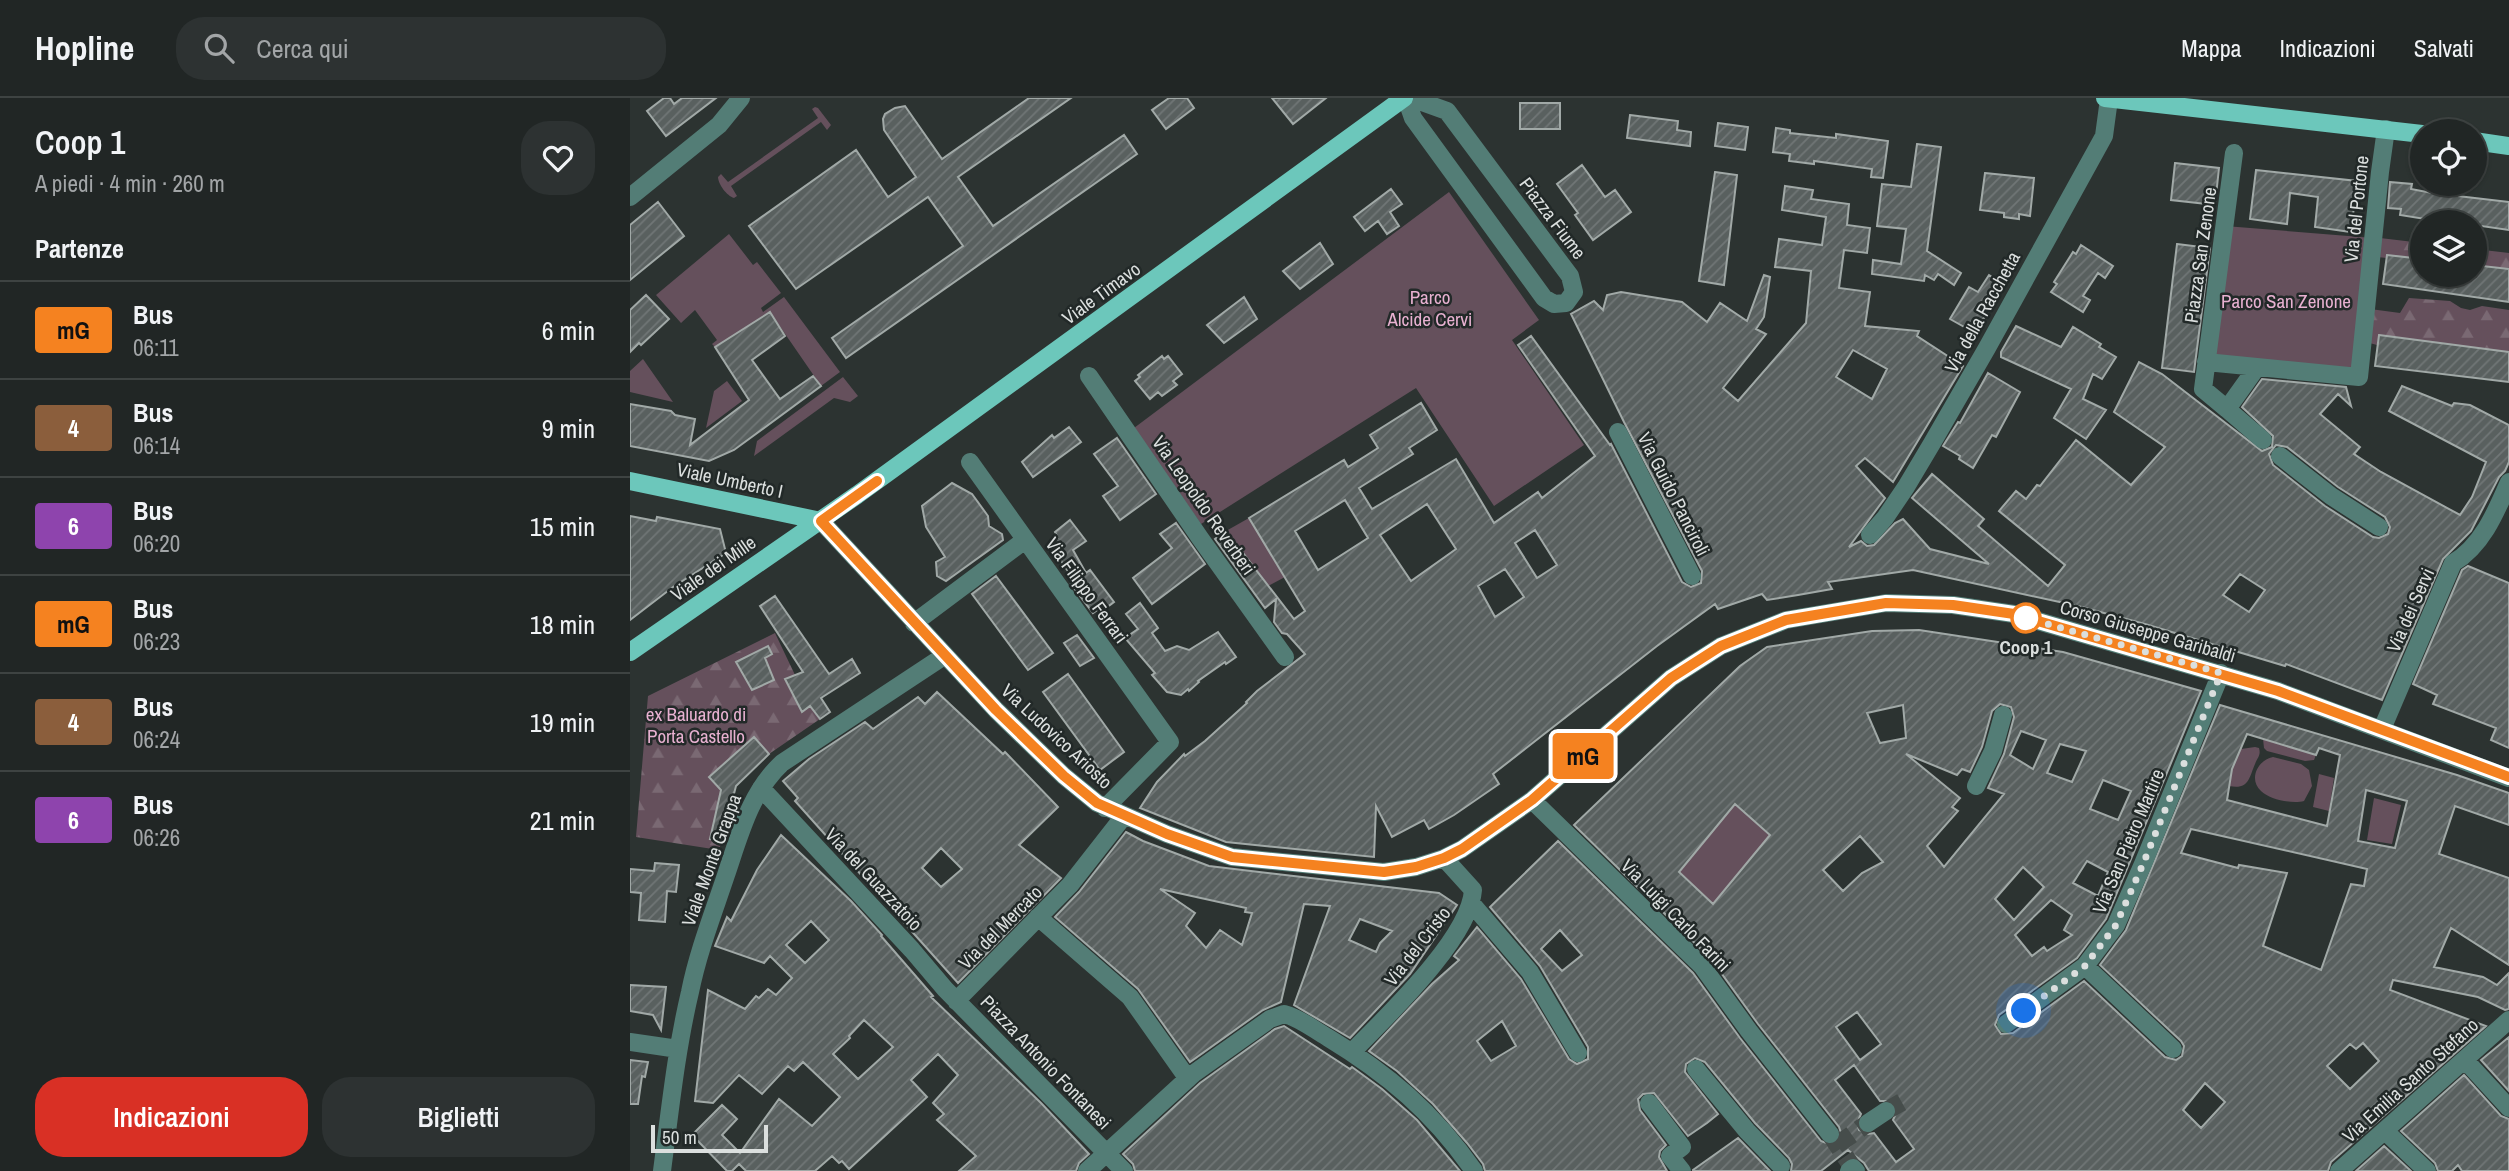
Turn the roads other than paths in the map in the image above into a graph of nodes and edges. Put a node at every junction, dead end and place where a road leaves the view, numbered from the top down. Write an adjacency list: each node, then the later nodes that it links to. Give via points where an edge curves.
1 (741, 98): 10 (street, via 719,125)
2 (1407, 98): 2 (street, Piazza Fiume, via 1413,118 1544,298 1554,304 1566,303 1574,292 1570,276 1447,111); 21 (main road, Viale Timavo)
3 (2107, 98): 4 (main road); 23 (street, Via della Racchetta, via 2104,135 1931,445)
4 (2223, 105): 5 (main road)
5 (2386, 129): 6 (main road); 12 (street, Via del Portone, via 2359,376)
6 (2410, 132)
7 (2487, 143): 8 (main road)
8 (2509, 146)
9 (2234, 153): 11 (street, Piazza San Zenone)
10 (630, 197)
11 (2206, 362): 12 (street); 14 (street, Piazza San Zenone, via 2203,388)
12 (2257, 366): 14 (street)
13 (1089, 376): 29 (street, Via Leopoldo Reverberi)
14 (2227, 409): 16 (street)
15 (1618, 432): 25 (street, Via Guido Panciroli)
16 (2263, 440)
17 (2280, 456): 22 (street)
18 (970, 462): 24 (street, Via Filippo Ferrari)
19 (630, 481): 21 (main road, Viale Umberto I)
20 (2509, 482): 32 (street, Via dei Servi, via 2476,545 2454,563)
21 (821, 521): 26 (street, Via Ludovico Ariosto); 27 (main road, Viale dei Mille)
22 (2379, 527)
23 (1870, 535)
24 (1025, 540): 26 (street); 37 (street, Via Filippo Ferrari, via 1170,743)
25 (1692, 576)
26 (914, 623): 28 (street, Via Ludovico Ariosto)
27 (630, 652)
28 (944, 656): 35 (street, Viale Monte Grappa, via 782,763); 37 (street, Via Ludovico Ariosto, via 1064,776)
29 (1285, 657)
30 (2221, 673): 32 (street, Corso Giuseppe Garibaldi); 36 (street, Corso Giuseppe Garibaldi, via 2014,614 1917,603 1819,613 1786,620 1721,646 1671,678); 42 (street, Via San Pietro Martire, via 2123,911)
31 (2003, 715): 34 (street)
32 (2382, 729): 33 (street, Corso Giuseppe Garibaldi)
33 (2509, 778)
34 (1976, 786)
35 (761, 788): 43 (street, Via del Guazzatoio); 47 (street, Viale Monte Grappa, via 750,807 701,949)
36 (1532, 800): 39 (street, Via Ludovico Ariosto); 59 (street, Via Luigi Carlo Farini, via 1702,966)
37 (1105, 808): 38 (street, Via Ludovico Ariosto)
38 (1124, 816): 39 (street, Via Ludovico Ariosto, via 1232,857 1384,872); 41 (street, Via del Mercato, via 1073,882)
39 (1444, 858): 40 (street, Via del Cristo, via 1473,890)
40 (1472, 904): 49 (street, Via del Cristo, via 1421,981); 50 (street, via 1530,972)
41 (1038, 917): 43 (street, Via del Mercato); 53 (street, via 1132,999)
42 (2085, 966): 45 (street, Via San Pietro Martire); 48 (street)
43 (951, 995): 60 (street, Piazza Antonio Fontanesi)
44 (2508, 1022): 51 (street, Via Emilia Santo Stefano)
45 (2006, 1024)
46 (630, 1042): 47 (street)
47 (678, 1049): 62 (street, Viale Monte Grappa)
48 (2173, 1049)
49 (1352, 1052): 53 (street, via 1284,1014 1270,1019); 65 (street, via 1403,1090 1446,1133)
50 (1578, 1052)
51 (2465, 1060): 55 (street); 58 (street, Via Emilia Santo Stefano)
52 (1696, 1069): 61 (street)
53 (1188, 1079): 60 (street)
54 (1649, 1102): 66 (street, via 1682,1147 1670,1156)
55 (2509, 1108)
56 (1886, 1111): 57 (street)
57 (1868, 1122)
58 (2385, 1131): 69 (street, Via Emilia Santo Stefano); 70 (street)
59 (1830, 1135)
60 (1105, 1153): 63 (street); 64 (street, Piazza Antonio Fontanesi)
61 (1781, 1166)
62 (662, 1171)
63 (1087, 1171)
64 (1124, 1171)
65 (1474, 1171)
66 (1682, 1171)
67 (1849, 1171): 68 (street)
68 (1856, 1171)
69 (2339, 1171)
70 (2427, 1171)

